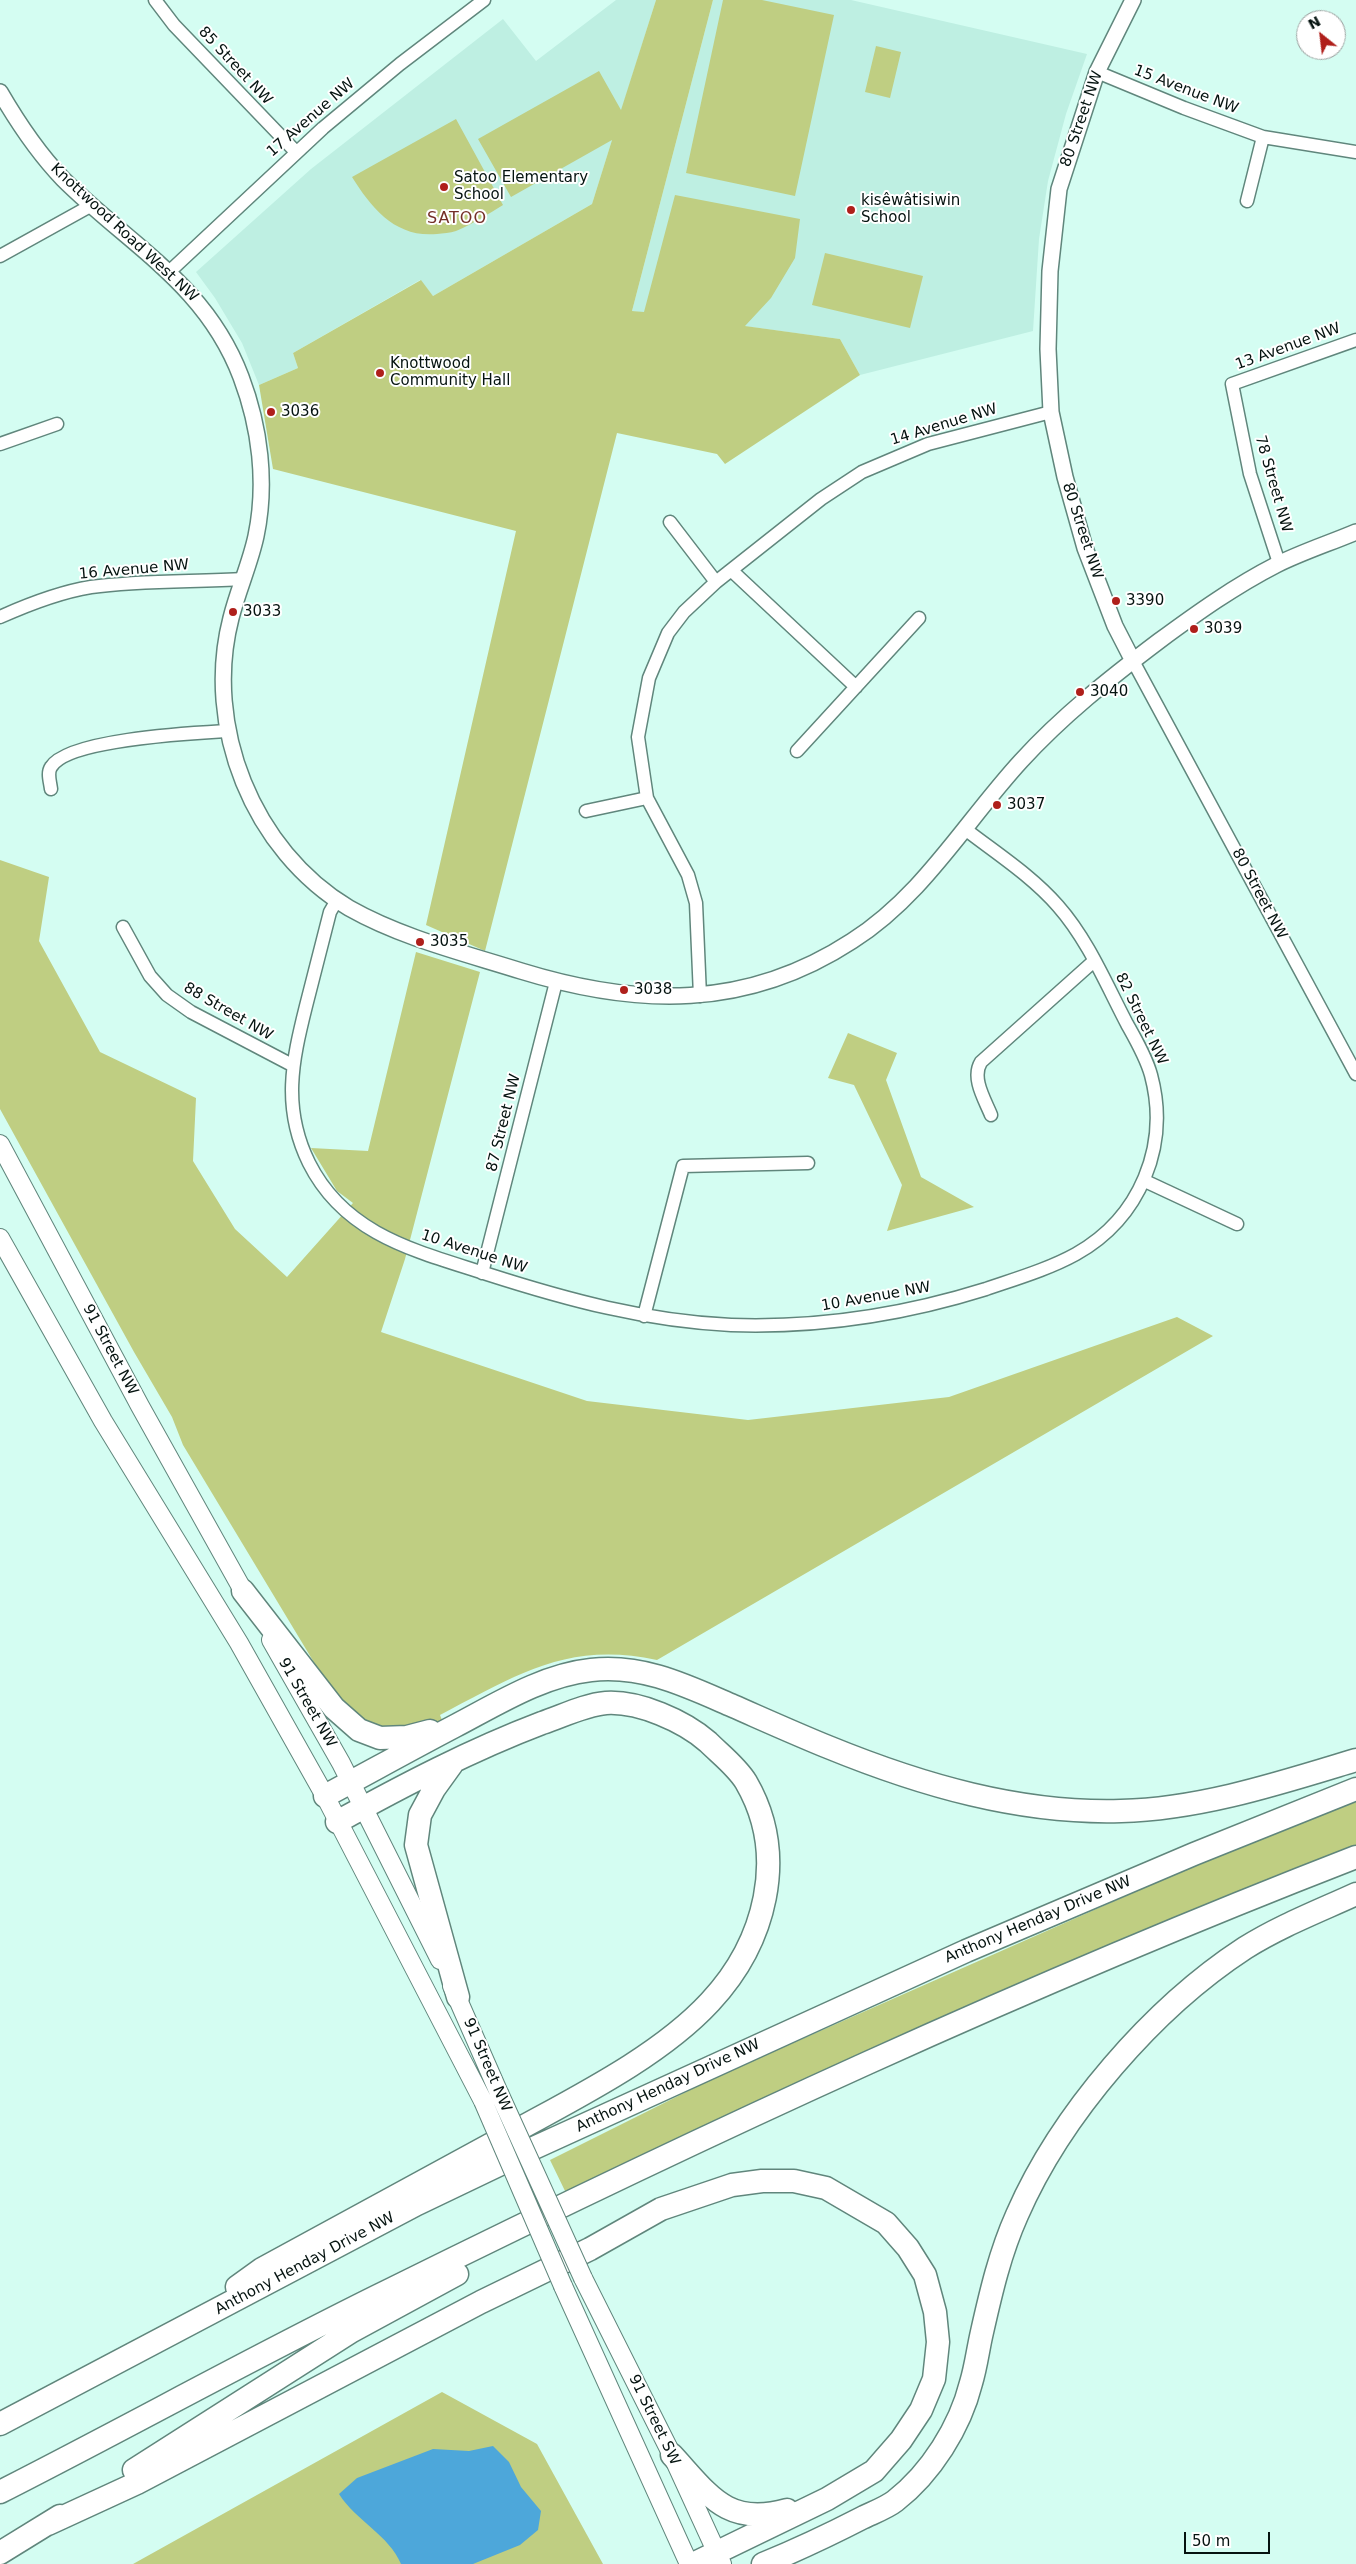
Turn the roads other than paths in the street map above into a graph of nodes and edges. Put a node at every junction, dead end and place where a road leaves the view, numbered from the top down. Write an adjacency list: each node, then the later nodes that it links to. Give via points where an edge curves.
1 (156, 0): 7 (street, 85 Street NW, via 174,25)
2 (484, 0): 7 (street, 17 Avenue NW, via 400,64)
3 (1133, 0): 4 (street, 80 Street NW)
4 (1097, 72): 6 (street, 15 Avenue NW); 15 (street, 80 Street NW, via 1059,189 1050,271 1048,349)
5 (0, 92): 10 (street, Knottwood Road West NW, via 50,164)
6 (1264, 137): 8 (street, 15 Avenue NW); 9 (street)
7 (296, 152): 12 (street, 17 Avenue NW)
8 (1356, 152)
9 (1247, 201)
10 (92, 205): 11 (street); 12 (street, Knottwood Road West NW)
11 (0, 256)
12 (169, 272): 22 (street, Knottwood Road West NW, via 203,308 227,345 243,382 255,425 261,471 260,514)
13 (1356, 340): 14 (street, 13 Avenue NW)
14 (1232, 384): 20 (street, 78 Street NW, via 1250,474)
15 (1051, 412): 21 (street, 14 Avenue NW, via 928,444 879,463 821,499); 26 (street, 80 Street NW, via 1085,548 1115,626)
16 (57, 424): 17 (street)
17 (0, 444)
18 (670, 522): 23 (street)
19 (1356, 532): 20 (street, Knottwood Road West NW)
20 (1279, 563): 26 (street, Knottwood Road West NW, via 1210,603)
21 (731, 570): 23 (street, 14 Avenue NW); 27 (street)
22 (244, 579): 24 (street, 16 Avenue NW, via 90,588 38,601); 28 (street, Knottwood Road West NW, via 230,620 225,652 223,681)
23 (716, 582): 31 (street, 14 Avenue NW, via 684,612 668,633 649,678 638,737)
24 (0, 617)
25 (919, 618): 27 (street)
26 (1133, 661): 33 (street, Knottwood Road West NW, via 1059,722 1021,761); 40 (street, 80 Street NW)
27 (856, 687): 29 (street)
28 (228, 731): 30 (street, via 133,738 70,754 51,766 48,773); 34 (street, Knottwood Road West NW, via 244,787 270,832 301,869)
29 (798, 751)
30 (51, 789)
31 (647, 798): 32 (street); 38 (street, via 688,875 696,903)
32 (586, 810)
33 (965, 829): 36 (street, 82 Street NW, via 1053,900 1073,925); 38 (street, Knottwood Road West NW, via 903,902 856,940 782,976 745,988)
34 (337, 900): 37 (street, Knottwood Road West NW, via 395,929); 39 (street, via 330,912)
35 (123, 927): 39 (street, 88 Street NW, via 150,976 167,995 191,1012)
36 (1094, 961): 41 (street, via 981,1062 977,1071 978,1081); 44 (street, 82 Street NW, via 1150,1073 1157,1131)
37 (556, 982): 38 (street, Knottwood Road West NW, via 600,992 645,997); 48 (street, 87 Street NW)
38 (700, 996)
39 (292, 1065): 48 (street, 10 Avenue NW, via 292,1104 300,1141 310,1166 334,1200 357,1222 381,1237)
40 (1355, 1070)
41 (991, 1115)
42 (0, 1144): 50 (main road, 91 Street NW)
43 (808, 1163): 49 (street, via 683,1166)
44 (1146, 1180): 45 (street); 47 (street, 82 Street NW, via 1120,1219)
45 (1237, 1224)
46 (0, 1238): 56 (main road, 91 Street NW, via 103,1421 239,1643)
47 (1100, 1238): 49 (street, 10 Avenue NW, via 1066,1259 999,1284 934,1304 878,1316 782,1326 705,1323)
48 (482, 1272): 49 (street, 10 Avenue NW, via 564,1298)
49 (644, 1316)
50 (243, 1591): 51 (highway, via 334,1708 359,1730 380,1738 407,1737); 54 (main road, 91 Street NW)
51 (476, 1715): 52 (highway, via 549,1681 591,1670 634,1671 672,1679 831,1748 937,1786 1013,1804 1078,1809 1121,1811 1187,1803 1247,1792); 54 (highway)
52 (1356, 1760)
53 (454, 1761): 57 (highway); 61 (highway, via 420,1815 416,1845); 66 (highway, via 491,1742 585,1708 608,1703 633,1706 673,1718 695,1731 745,1780 764,1832 769,1866 766,1897 755,1933 741,1962 709,2003 632,2064 262,2269)
54 (351, 1782): 56 (highway); 57 (main road, 91 Street NW)
55 (1356, 1789): 66 (highway, Anthony Henday Drive NW, via 966,1951 554,2138 416,2204)
56 (324, 1796): 58 (main road, 91 Street NW)
57 (364, 1807): 58 (highway); 61 (main road, 91 Street NW)
58 (338, 1822): 62 (main road, 91 Street NW)
59 (1356, 1857): 63 (highway, via 987,2009)
60 (1356, 1894): 71 (highway, via 1290,1923 1245,1948 1175,2002 1106,2073 1057,2141 1018,2213 1000,2257 971,2384 956,2422 920,2477 894,2502)
61 (458, 1997): 62 (main road, 91 Street NW)
62 (491, 2097): 64 (main road, 91 Street NW, bridge); 65 (main road, 91 Street NW, bridge)
63 (592, 2191): 69 (highway, via 385,2292); 72 (highway, via 500,2251 407,2300 301,2362)
64 (583, 2278): 68 (main road, 91 Street SW)
65 (563, 2286): 75 (main road, 91 Street SW)
66 (163, 2340): 67 (highway, Anthony Henday Drive NW)
67 (0, 2424)
68 (672, 2455): 70 (highway, via 718,2504 742,2514 768,2516); 74 (main road, 91 Street SW)
69 (0, 2492)
70 (827, 2499): 72 (highway, via 874,2471 921,2410 934,2379 938,2342 935,2312 925,2275 908,2248 886,2223 826,2188 794,2181 762,2181 732,2185 661,2209 590,2249 481,2302 137,2483); 74 (highway)
71 (853, 2523): 77 (highway); 78 (highway)
72 (48, 2524): 73 (highway)
73 (0, 2553)
74 (719, 2558): 76 (highway)
75 (689, 2564)
76 (693, 2564)
77 (763, 2564)
78 (796, 2564)

